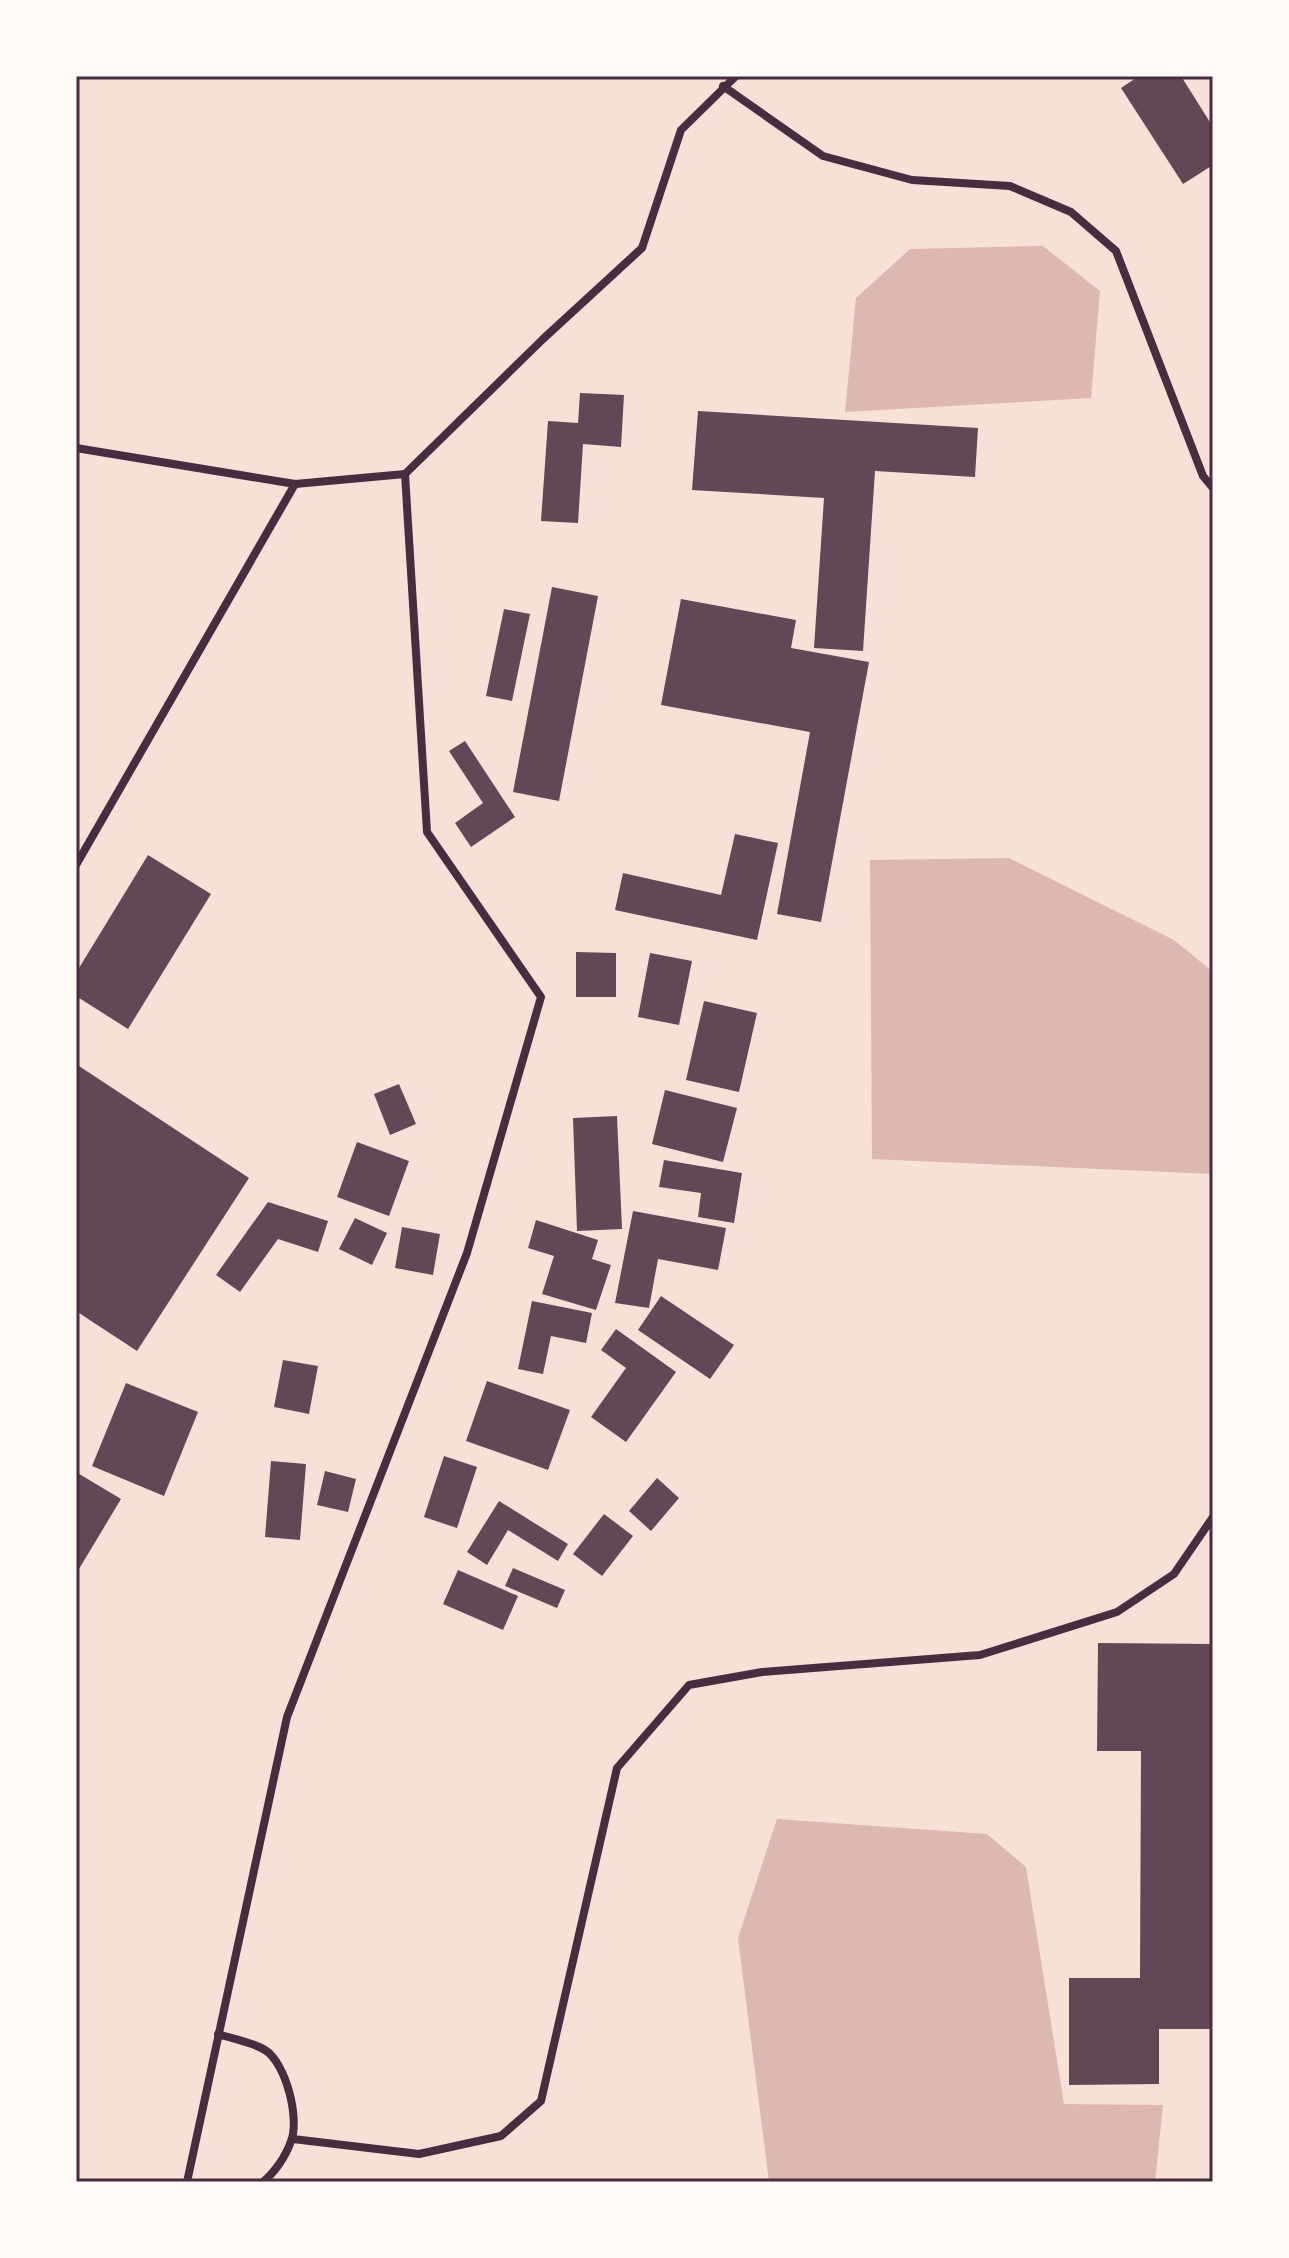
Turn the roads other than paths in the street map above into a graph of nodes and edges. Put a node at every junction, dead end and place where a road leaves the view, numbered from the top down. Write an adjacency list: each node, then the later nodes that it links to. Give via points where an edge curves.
1 (736, 76): 2 (street)
2 (723, 86): 4 (street, via 681,130 642,248); 6 (street, via 823,156 912,180 1010,186 1071,212 1116,251 1203,476)
3 (76, 448): 5 (street)
4 (405, 474): 5 (street); 9 (street, via 427,832 541,997 467,1253 287,1717)
5 (295, 484): 7 (street)
6 (1213, 488)
7 (76, 865)
8 (1213, 1517): 10 (street, via 1174,1574 1117,1612 980,1655 762,1672 689,1685 617,1768 541,2101 501,2136 419,2154)
9 (218, 2034): 10 (street, via 267,2051 286,2078); 11 (street)
10 (293, 2139): 12 (street)
11 (187, 2182)
12 (263, 2182)

